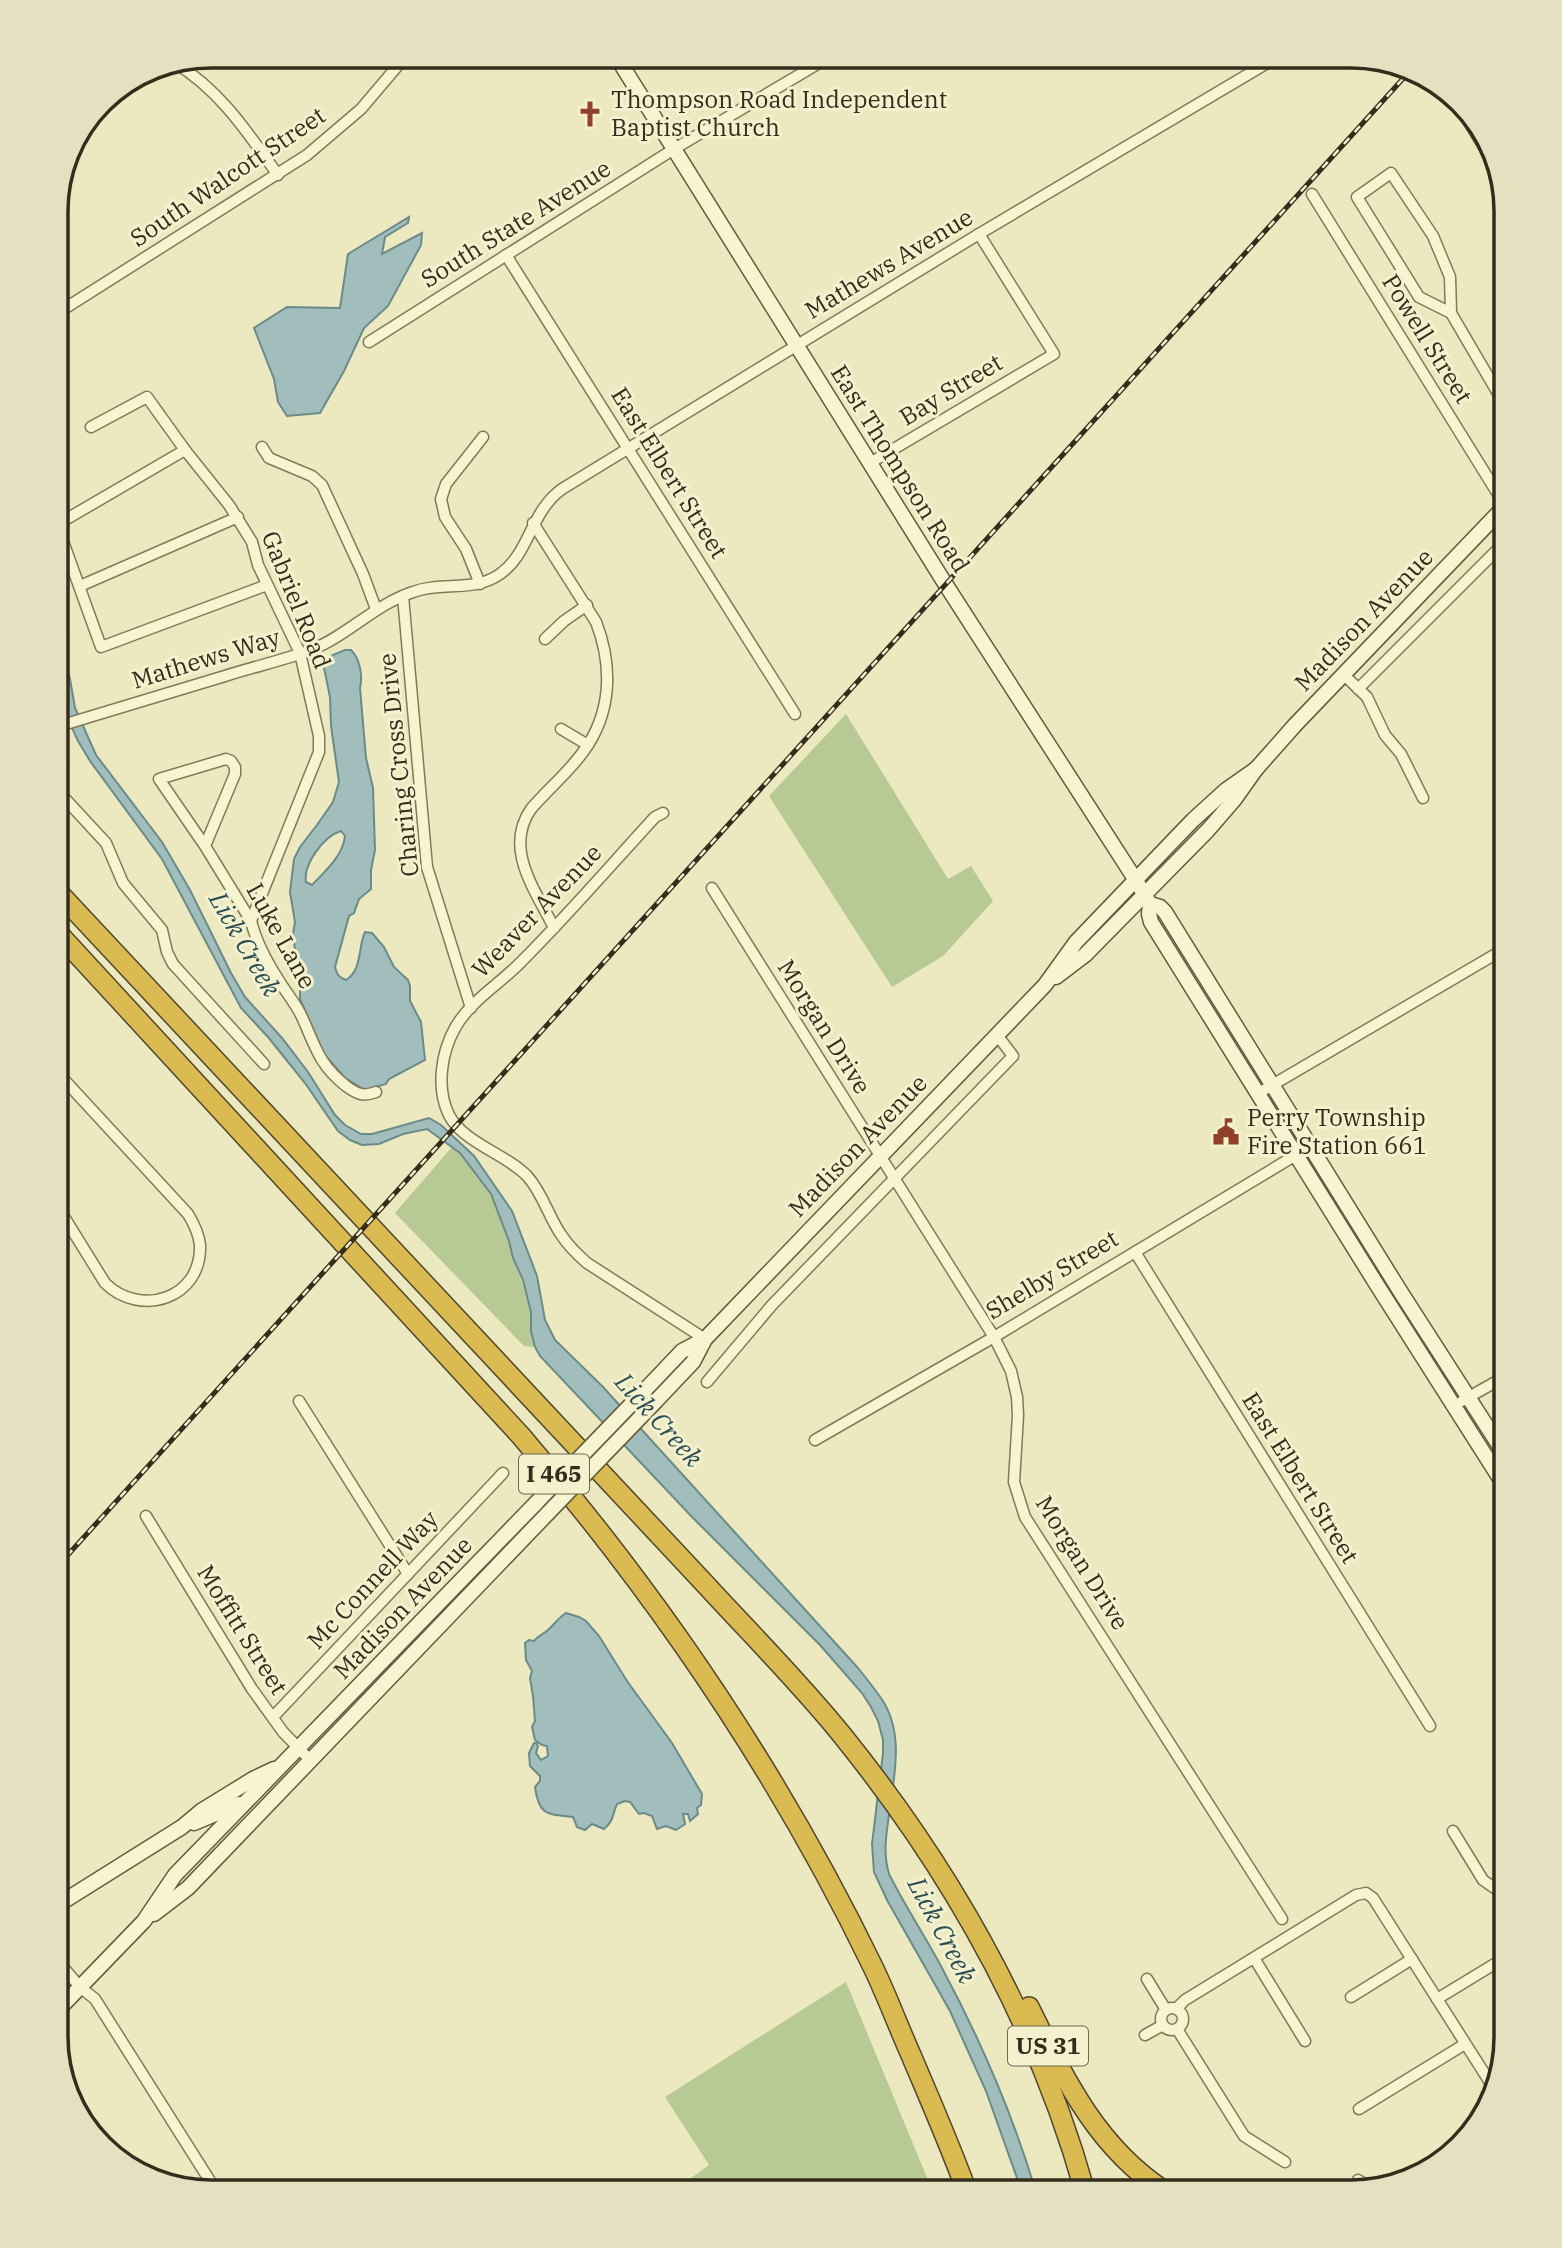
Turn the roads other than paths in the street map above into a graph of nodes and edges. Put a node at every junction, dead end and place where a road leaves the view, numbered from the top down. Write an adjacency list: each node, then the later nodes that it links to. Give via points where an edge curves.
1 (395, 69): 7 (street, South Walcott Street, via 345,124)
2 (624, 69): 6 (main road, East Thompson Road)
3 (809, 69): 6 (street, South State Avenue)
4 (1257, 69): 9 (street, Mathews Avenue)
5 (185, 71): 7 (street, via 238,118)
6 (674, 149): 10 (street, South State Avenue); 14 (main road, East Thompson Road)
7 (278, 175): 11 (street, South Walcott Street)
8 (1312, 194): 22 (street, Powell Street)
9 (979, 234): 14 (street, Mathews Avenue); 21 (street, Bay Street, via 1054,354)
10 (506, 255): 13 (street, South State Avenue); 19 (street, East Elbert Street)
11 (69, 306)
12 (1451, 313): 12 (street, via 1450,277 1433,236 1391,173 1357,197 1419,297); 15 (street)
13 (369, 342)
14 (796, 345): 19 (street, Mathews Avenue); 21 (main road, East Thompson Road)
15 (1494, 386)
16 (91, 426): 20 (street, Gabriel Road, via 147,397)
17 (483, 437): 29 (street, via 446,485 441,499 445,517 466,549)
18 (262, 447): 34 (street, via 269,458 312,476 321,485)
19 (629, 449): 26 (street, Mathews Avenue, via 558,491); 39 (street, East Elbert Street)
20 (185, 450): 23 (street); 24 (street, Gabriel Road)
21 (870, 463): 48 (main road, East Thompson Road)
22 (1494, 487)
23 (69, 516)
24 (238, 517): 30 (street, Gabriel Road); 31 (street)
25 (1494, 518): 37 (main road, Madison Avenue)
26 (534, 523): 29 (street, Mathews Way, via 511,565); 33 (street)
27 (1494, 553): 38 (street, Madison Avenue)
28 (69, 555): 31 (street)
29 (480, 584): 32 (street, Mathews Way, via 424,589)
30 (267, 585): 31 (street, via 101,648); 36 (street, Gabriel Road)
31 (80, 586)
32 (403, 596): 34 (street, Mathews Way); 57 (street, Charing Cross Drive, via 427,867)
33 (587, 605): 35 (street); 42 (street, via 603,638 608,678 603,713)
34 (376, 609): 36 (street, Mathews Way)
35 (545, 639)
36 (300, 653): 40 (street, Mathews Way); 52 (street, Gabriel Road, via 320,752)
37 (1343, 674): 38 (street); 43 (main road, Madison Avenue)
38 (1358, 689): 44 (street, via 1367,696)
39 (795, 714)
40 (69, 723)
41 (561, 729): 42 (street)
42 (588, 745): 53 (street, via 533,806 519,834 522,860)
43 (1256, 769): 48 (main road, Madison Avenue, via 1226,790); 50 (main road, Madison Avenue)
44 (1423, 798)
45 (69, 803): 59 (street, via 106,843 123,883 162,930 173,964)
46 (663, 813): 53 (street, Weaver Avenue)
47 (205, 846): 47 (street, Luke Lane, via 159,779 223,760 233,762 235,774); 52 (street, Luke Lane)
48 (1135, 879): 50 (main road, East Thompson Road); 56 (main road, Madison Avenue, via 1076,942)
49 (712, 888): 66 (street, Morgan Drive)
50 (1148, 900): 56 (main road, Madison Avenue); 60 (main road, East Thompson Road, via 1165,912); 63 (main road, East Thompson Road, via 1151,922)
51 (69, 903): 94 (highway, I 465, via 811,1699 856,1753)
52 (251, 921): 62 (street, Luke Lane, via 323,1064 355,1093 366,1096)
53 (554, 928): 57 (street, Weaver Avenue)
54 (69, 946): 115 (highway, I 465, via 521,1436 632,1572 732,1716 800,1829 874,1969)
55 (1494, 955): 60 (street)
56 (1045, 985): 58 (main road, Madison Avenue)
57 (471, 1008): 71 (street, Weaver Avenue, via 458,1023 442,1065 450,1118 525,1174 563,1238 581,1257)
58 (997, 1035): 66 (main road, Madison Avenue); 67 (street, Madison Avenue, via 1013,1056)
59 (264, 1064)
60 (1273, 1084): 63 (street); 64 (main road, East Thompson Road)
61 (69, 1085): 68 (street, via 188,1214 200,1244 199,1258 177,1292 165,1299 137,1301 105,1283)
62 (376, 1092)
63 (1257, 1094): 65 (main road, East Thompson Road)
64 (1311, 1146): 65 (street, Shelby Street); 74 (main road, East Thompson Road)
65 (1296, 1155): 69 (street, Shelby Street); 76 (main road, East Thompson Road)
66 (880, 1156): 67 (street, Morgan Drive); 71 (main road, Madison Avenue)
67 (894, 1178): 70 (street, Morgan Drive); 72 (street, Madison Avenue, via 772,1305)
68 (68, 1224)
69 (1135, 1252): 70 (street, Shelby Street); 85 (street, East Elbert Street)
70 (994, 1337): 78 (street, Shelby Street); 97 (street, Morgan Drive, via 1011,1371 1017,1397 1014,1482 1025,1517)
71 (705, 1339): 81 (main road, Madison Avenue, bridge, via 693,1362 656,1401); 81 (main road, Madison Avenue, bridge, via 682,1351)
72 (707, 1382)
73 (1494, 1383): 74 (street)
74 (1468, 1397): 76 (street); 77 (main road, East Thompson Road)
75 (299, 1401): 83 (street)
76 (1453, 1406): 79 (main road, East Thompson Road)
77 (1494, 1437)
78 (815, 1440)
79 (1494, 1470)
80 (503, 1473): 83 (street, Mc Connell Way)
81 (543, 1507): 86 (main road, Madison Avenue); 87 (main road, Madison Avenue)
82 (146, 1516): 84 (street, Moffitt Street)
83 (408, 1574): 84 (street, Mc Connell Way)
84 (272, 1717): 86 (street, Moffitt Street)
85 (1430, 1726)
86 (299, 1750): 87 (street, Moffitt Street); 88 (main road, Madison Avenue)
87 (310, 1760): 89 (main road, Madison Avenue)
88 (283, 1764): 90 (main road, Madison Avenue); 91 (main road, via 201,1811)
89 (291, 1781): 90 (main road); 98 (main road, Madison Avenue, via 188,1888)
90 (248, 1800): 91 (main road); 93 (main road, Madison Avenue)
91 (182, 1827): 93 (main road, via 201,1831); 96 (main road)
92 (1453, 1832): 95 (street, via 1483,1880)
93 (207, 1842): 98 (main road, Madison Avenue, via 175,1875)
94 (949, 1885): 121 (highway, I 465, via 1026,2030); 122 (highway, US 31, via 991,1937 1086,2112 1111,2144)
95 (1494, 1888)
96 (68, 1898)
97 (1282, 1919)
98 (144, 1921): 104 (main road, Madison Avenue)
99 (1254, 1958): 100 (street, via 1366,1893); 108 (street); 112 (street)
100 (1412, 1959): 105 (street); 107 (street)
101 (1494, 1964): 107 (street)
102 (68, 1973): 104 (street)
103 (1147, 1979): 108 (street)
104 (80, 1987): 106 (main road, Madison Avenue); 118 (street, via 95,1999)
105 (1350, 1997)
106 (68, 1999)
107 (1437, 1999): 113 (street)
108 (1171, 2010): 109 (street, via 1161,2017); 110 (street, via 1182,2018)
109 (1163, 2025): 110 (street); 111 (street)
110 (1177, 2029): 117 (street, via 1244,2136)
111 (1145, 2035)
112 (1305, 2041)
113 (1465, 2044): 114 (street); 116 (street)
114 (1487, 2079)
115 (931, 2102): 119 (highway); 120 (highway, I 465)
116 (1359, 2109)
117 (1285, 2162)
118 (209, 2179)
119 (950, 2180)
120 (962, 2180)
121 (1081, 2180)
122 (1151, 2180)

